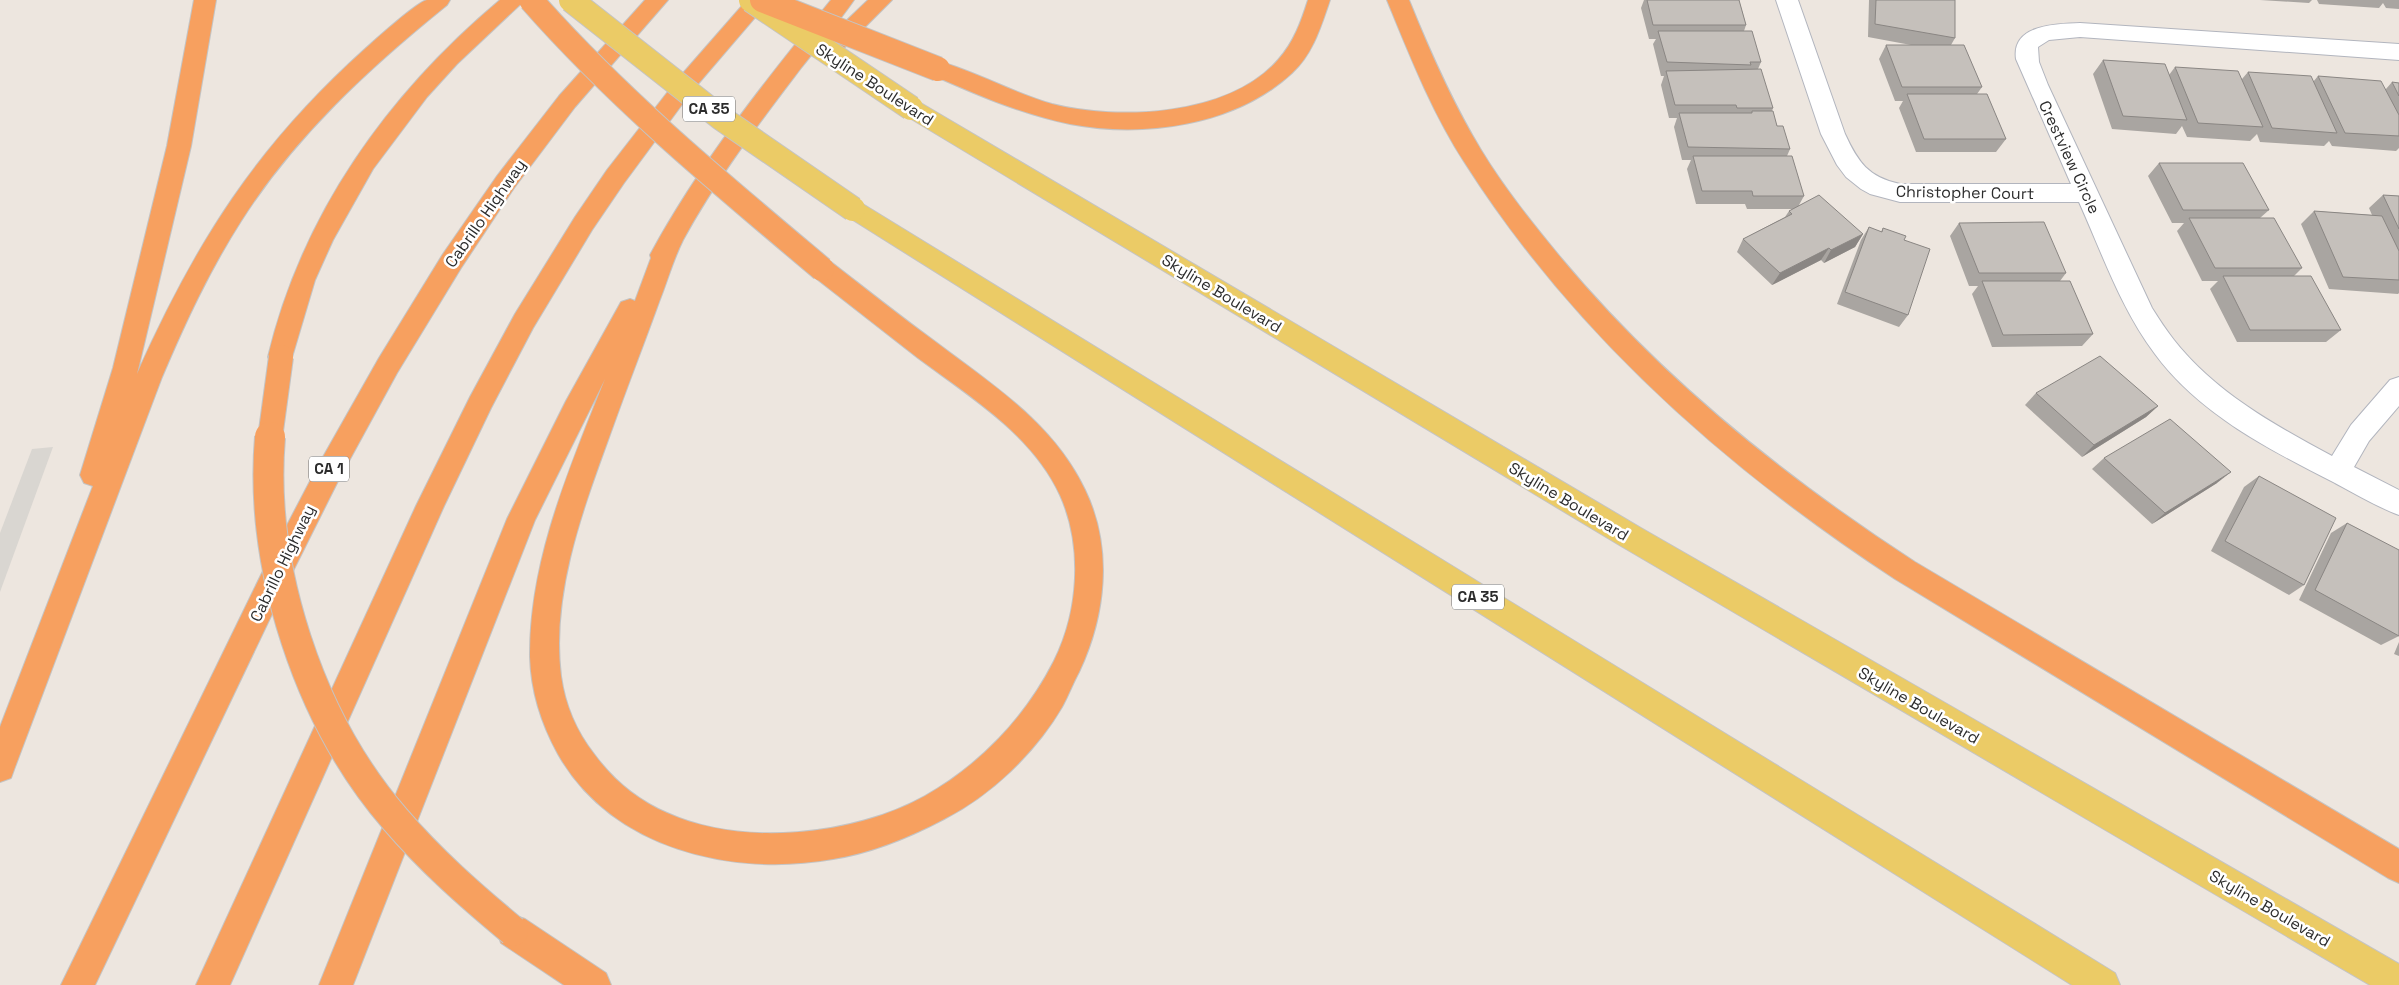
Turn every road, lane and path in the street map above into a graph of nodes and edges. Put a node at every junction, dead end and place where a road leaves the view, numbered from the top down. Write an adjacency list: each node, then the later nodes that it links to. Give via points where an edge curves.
1 (205, 0): 21 (highway, via 179,146 126,368)
2 (439, 0): 21 (highway, via 371,55 305,119 245,194 207,253 161,347)
3 (514, 0): 28 (highway, bridge, via 439,71 393,125 357,177 317,248 302,281 281,357 271,428 269,500 283,596 311,680 352,761 394,818 445,873 514,931)
4 (531, 0): 17 (highway, bridge, via 561,34 734,197 822,269 1004,408 1045,448 1067,480 1082,516 1090,577 1078,641 1062,678 1029,730 989,771 940,805 881,832 813,848 751,848 678,834 650,822 606,792 583,765 562,732 553,710 545,660 548,606 567,526 591,451)
5 (571, 0): 29 (main road, CA 35, bridge, via 720,118 853,209)
6 (657, 0): 25 (highway, Cabrillo Highway / CA 1, via 582,83 532,146 450,263 395,351 312,503)
7 (751, 0): 24 (main road, Skyline Boulevard, bridge, via 911,108 1631,538)
8 (761, 0): 11 (highway, bridge, via 1016,100 1068,115 1140,121 1187,115 1250,93 1284,68 1308,35); 26 (highway, via 699,68 621,170 539,297 498,369 420,529)
9 (843, 0): 15 (highway)
10 (881, 0): 15 (highway)
11 (1319, 0)
12 (1398, 0): 23 (highway, via 1426,70 1446,108 1472,154 1518,220 1560,275 1614,334 1707,421 1804,500 1892,562)
13 (1787, 0): 16 (street, Christopher Court, via 1837,143 1854,171 1869,183 1900,193)
14 (2399, 52): 16 (street, Crestview Circle, via 2088,31 2061,31 2033,38 2027,45 2029,65)
15 (721, 160): 17 (highway)
16 (2087, 193): 19 (street, Crestview Circle, via 2152,333 2187,375 2256,426)
17 (671, 239): 27 (highway, via 595,371 521,519)
18 (2399, 388): 19 (street, via 2360,433)
19 (2337, 471): 20 (street, Crestview Circle)
20 (2399, 503)
21 (36, 670): 22 (highway)
22 (0, 767)
23 (2399, 867)
24 (2399, 983)
25 (78, 985)
26 (213, 985)
27 (336, 985)
28 (594, 985)
29 (2103, 985)

